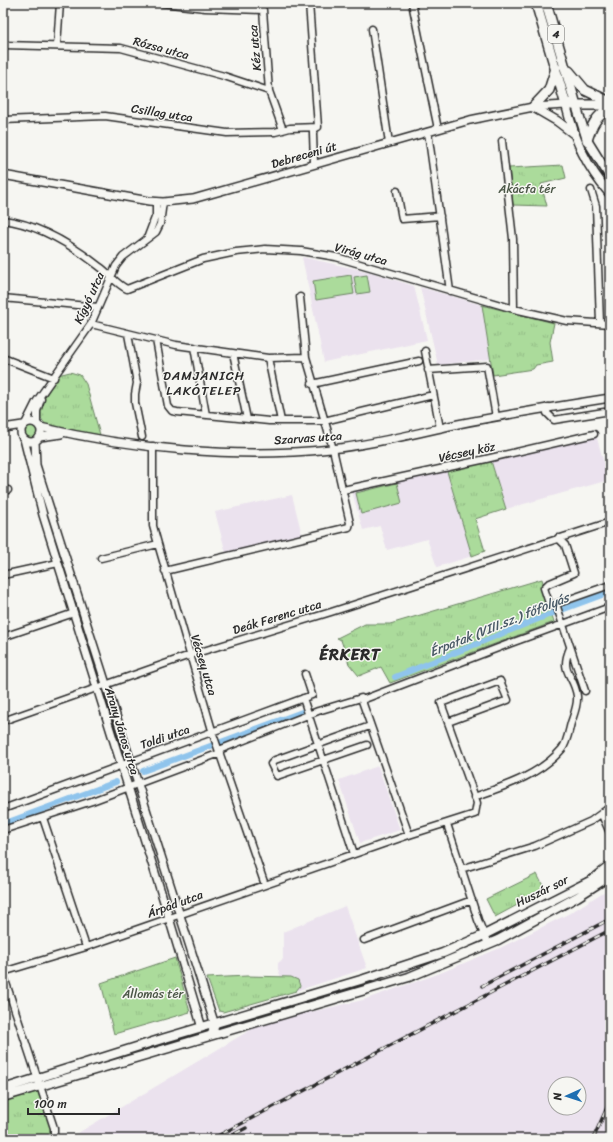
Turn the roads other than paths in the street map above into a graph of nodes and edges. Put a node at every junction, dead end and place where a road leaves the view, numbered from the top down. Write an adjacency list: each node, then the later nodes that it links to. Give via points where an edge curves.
1 (60, 3): 9 (street)
2 (162, 3): 11 (street, Kéz utca, via 205,8 263,10)
3 (309, 3): 18 (street)
4 (412, 3): 19 (street)
5 (536, 3): 10 (main road, 4)
6 (546, 3): 10 (main road, 4)
7 (372, 29): 25 (street)
8 (3, 45): 9 (street, Rózsa utca)
9 (57, 46): 11 (street, Rózsa utca, via 121,48)
10 (560, 66): 12 (main road, Debreceni út / 4, via 585,90); 13 (main road, 4); 14 (main road, 4); 15 (main road, via 549,90)
11 (269, 91): 20 (street)
12 (610, 103): 14 (main road, Debreceni út / 4)
13 (566, 105): 14 (main road, Debreceni út / 4); 15 (street, Debreceni út); 22 (main road)
14 (576, 105): 23 (main road)
15 (533, 107): 19 (street, Debreceni út); 22 (main road)
16 (610, 108): 23 (main road, via 600,114 593,123)
17 (3, 120): 20 (street, Csillag utca, via 105,116 227,133)
18 (316, 128): 20 (street, Csillag utca); 26 (street)
19 (438, 128): 21 (street, Debreceni út)
20 (283, 130)
21 (428, 132): 25 (street, Debreceni út); 33 (street)
22 (574, 134): 31 (main road, via 586,162)
23 (587, 140): 28 (main road)
24 (502, 141): 40 (street, via 513,239)
25 (389, 143): 26 (street, Debreceni út)
26 (316, 163): 32 (street, Debreceni út, via 193,199)
27 (3, 175): 32 (street, Debreceni út)
28 (610, 176)
29 (591, 190): 41 (street, via 596,206)
30 (397, 191): 33 (street, via 402,219)
31 (610, 194)
32 (160, 202): 35 (street, Kígyó utca, via 160,224 156,232 123,256)
33 (440, 216): 36 (street)
34 (3, 220): 35 (street, via 39,229 57,238)
35 (111, 277): 36 (street, Virág utca, via 127,289 203,259 265,249 301,251 336,257); 39 (street, Kígyó utca)
36 (450, 291): 40 (street, Virág utca)
37 (300, 297): 49 (street)
38 (3, 298): 39 (street)
39 (98, 307): 42 (street, Kígyó utca)
40 (514, 309): 41 (street, Virág utca, via 567,320)
41 (600, 322): 43 (street, Virág utca)
42 (91, 324): 44 (street); 54 (street, Kígyó utca)
43 (610, 324)
44 (128, 334): 45 (street); 73 (street, via 137,383 135,403)
45 (156, 340): 46 (street); 61 (street, via 168,406 172,411)
46 (194, 347): 48 (street); 61 (street)
47 (425, 351): 53 (street)
48 (233, 353): 51 (street); 63 (street)
49 (306, 357): 51 (street); 55 (street)
50 (3, 358): 54 (street)
51 (268, 358): 64 (street)
52 (419, 361): 55 (street)
53 (428, 370): 57 (street); 62 (street, via 487,366)
54 (54, 378): 56 (street, Kígyó utca)
55 (312, 384): 65 (street)
56 (43, 394): 66 (street, Kígyó utca, via 31,410); 67 (street, Kígyó utca, via 38,411)
57 (433, 395): 65 (street); 69 (street)
58 (610, 398): 59 (street, Szarvas utca)
59 (548, 407): 60 (street, via 547,413 554,420); 62 (street, Szarvas utca)
60 (610, 412)
61 (206, 415): 63 (street)
62 (496, 417): 69 (street, Szarvas utca)
63 (246, 419): 64 (street)
64 (281, 421): 65 (street)
65 (324, 421): 76 (street)
66 (25, 424): 67 (street, via 32,421); 68 (street); 72 (street)
67 (39, 425): 70 (street, Szarvas utca); 74 (street)
68 (3, 428): 72 (street)
69 (440, 428): 76 (street, Szarvas utca)
70 (67, 434): 74 (street, Szarvas utca); 75 (street, Szarvas utca)
71 (594, 434): 77 (street, Vécsey köz)
72 (22, 437): 74 (street, via 30,442); 82 (street, Arany János utca)
73 (142, 437)
74 (37, 439): 94 (street, Arany János utca, via 36,465)
75 (153, 446): 76 (street, Szarvas utca, via 206,452 292,453); 80 (street, Vécsey utca, via 153,526)
76 (333, 449): 77 (street)
77 (343, 490): 83 (street, via 350,523 345,529)
78 (607, 523): 79 (street, Deák Ferenc utca)
79 (558, 538): 86 (street, via 566,545 574,573 544,588 550,606); 92 (street, Deák Ferenc utca, via 338,610)
80 (158, 544): 81 (street); 83 (street, Vécsey utca)
81 (101, 558)
82 (58, 564): 84 (street); 88 (street, Arany János utca)
83 (165, 571): 92 (street, Vécsey utca)
84 (3, 575)
85 (610, 585): 86 (street)
86 (556, 605): 89 (street)
87 (610, 607): 89 (street)
88 (74, 613): 90 (street); 95 (street, Arany János utca)
89 (561, 621): 91 (street); 98 (street)
90 (3, 637)
91 (570, 648): 96 (street); 112 (street, via 565,658 565,666 578,698 563,748 520,780)
92 (190, 654): 94 (street, Deák Ferenc utca); 103 (street, Vécsey utca)
93 (305, 674): 97 (street, Toldi utca, via 312,695)
94 (106, 685): 95 (street, Deák Ferenc utca); 108 (street, Arany János utca)
95 (97, 688): 100 (street, Deák Ferenc utca); 109 (street, Arany János utca)
96 (585, 691)
97 (302, 698): 99 (street); 103 (street, Toldi utca)
98 (361, 699): 99 (street); 102 (street)
99 (308, 715): 104 (street); 106 (street)
100 (3, 721)
101 (448, 722): 101 (street, via 441,703 500,682 508,700); 112 (street)
102 (370, 726): 104 (street); 120 (street)
103 (214, 735): 106 (street, Vécsey utca); 108 (street, Toldi utca)
104 (318, 745): 107 (street); 107 (street, via 275,760 271,764 274,775)
105 (367, 745): 107 (street)
106 (219, 750): 110 (street); 125 (street, Vécsey utca)
107 (324, 760): 121 (street)
108 (131, 761): 109 (street, Toldi utca); 110 (street, Arany János utca)
109 (120, 765): 111 (street, Arany János utca); 114 (street, Toldi utca)
110 (139, 784): 111 (street); 127 (street, Arany János utca)
111 (128, 788): 116 (street); 128 (street, Arany János utca)
112 (474, 797): 117 (street, Árpád utca, via 477,803 475,814)
113 (610, 808): 115 (street)
114 (3, 809)
115 (602, 815): 119 (street); 123 (street, via 534,846)
116 (42, 818): 118 (street); 132 (street)
117 (447, 824): 120 (street, Árpád utca); 123 (street)
118 (3, 830)
119 (610, 833)
120 (409, 835): 121 (street, Árpád utca)
121 (354, 854): 125 (street, Árpád utca)
122 (610, 866): 129 (main road, Huszár sor, via 592,880)
123 (461, 869): 126 (street)
124 (610, 876): 131 (main road, Huszár sor, via 577,897)
125 (265, 884): 127 (street, Árpád utca)
126 (472, 900): 129 (street); 130 (street)
127 (178, 915): 128 (street, Árpád utca); 134 (street, Arany János utca)
128 (169, 919): 132 (street, Árpád utca); 135 (street, Arany János utca)
129 (484, 935): 131 (street); 134 (main road, via 443,953)
130 (364, 940)
131 (488, 944): 136 (main road, via 395,982)
132 (86, 947): 133 (street, Árpád utca)
133 (3, 973): 137 (street)
134 (215, 1025): 135 (main road); 136 (street)
135 (202, 1028): 136 (street); 137 (main road)
136 (211, 1034): 138 (main road)
137 (38, 1077): 138 (street); 139 (main road)
138 (40, 1085): 140 (main road); 141 (street, via 54,1128)
139 (3, 1089)
140 (3, 1097)
141 (54, 1139)

